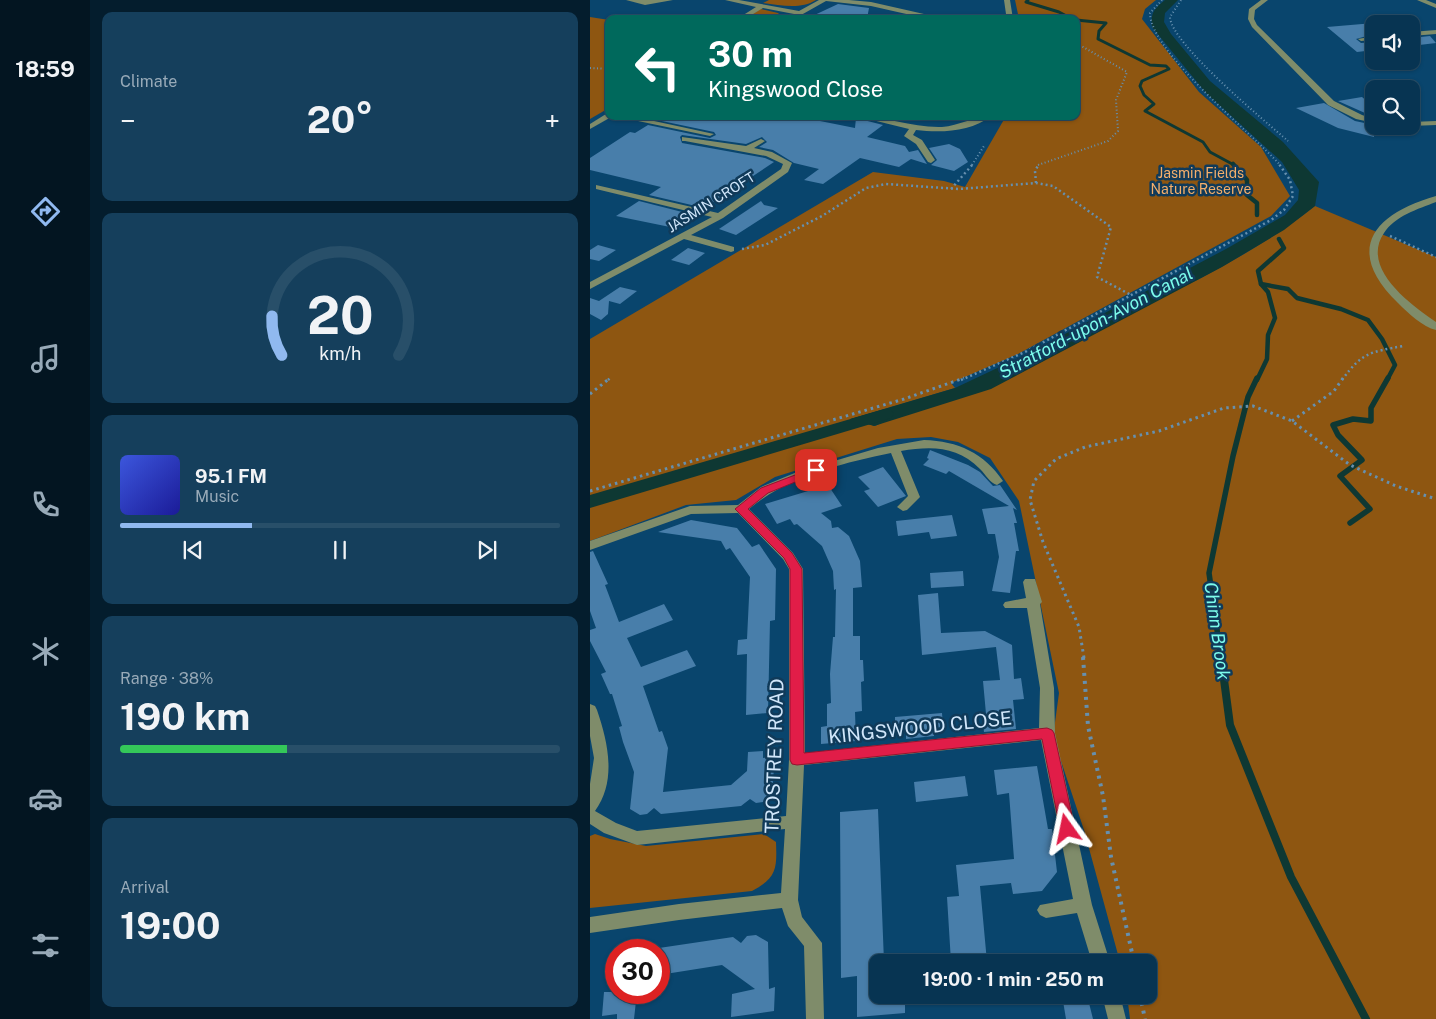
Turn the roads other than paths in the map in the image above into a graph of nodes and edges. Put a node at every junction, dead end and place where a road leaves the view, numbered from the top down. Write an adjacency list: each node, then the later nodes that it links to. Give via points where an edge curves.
1 (629, 0): 2 (street)
2 (670, 0)
3 (728, 0): 9 (street)
4 (824, 0): 11 (street)
5 (828, 0): 14 (street, via 871,4)
6 (1006, 0): 15 (street)
7 (1265, 0): 21 (street, via 1252,9 1254,26 1331,103)
8 (1420, 0): 10 (street)
9 (762, 6): 11 (street); 12 (street)
10 (1436, 6)
11 (800, 13): 13 (street)
12 (747, 15)
13 (797, 15)
14 (911, 15)
15 (1010, 15)
16 (1436, 32): 17 (street)
17 (1420, 33)
18 (1365, 39): 19 (street)
19 (1361, 40)
20 (605, 118): 27 (street)
21 (1365, 119)
22 (638, 120): 29 (street)
23 (880, 120): 28 (street)
24 (977, 120): 28 (street, via 950,128)
25 (1436, 123): 26 (street)
26 (1420, 124)
27 (590, 127)
28 (914, 127): 33 (street, via 908,136 920,142)
29 (710, 134)
30 (686, 139): 32 (street)
31 (761, 141): 32 (street, JASMIN CROFT)
32 (747, 149): 36 (street, JASMIN CROFT, via 782,158 788,163 785,170)
33 (932, 160)
34 (598, 187): 36 (street)
35 (1436, 198): 40 (street, via 1396,217 1380,232 1374,245 1373,262 1396,298)
36 (720, 216): 37 (street, JASMIN CROFT)
37 (684, 236): 38 (street); 39 (street, JASMIN CROFT)
38 (731, 249)
39 (590, 286)
40 (1436, 327)
41 (894, 448): 42 (street, via 940,444 962,451 985,464); 43 (street, via 914,496); 44 (street, via 816,470 764,490)
42 (997, 481)
43 (903, 507)
44 (741, 509): 45 (street, via 690,510); 51 (street, TROSTREY ROAD, via 788,556 796,569)
45 (590, 546)
46 (1030, 582): 47 (street)
47 (1035, 602): 48 (street); 50 (street, via 1047,688)
48 (1010, 605)
49 (590, 710): 52 (street, via 603,768)
50 (1047, 733): 51 (street, KINGSWOOD CLOSE); 56 (street)
51 (797, 760): 54 (street, TROSTREY ROAD)
52 (590, 806)
53 (590, 816): 54 (street, via 637,838)
54 (792, 822): 55 (street, TROSTREY ROAD)
55 (789, 900): 58 (street); 61 (street, TROSTREY ROAD, via 794,921 813,943)
56 (1083, 905): 57 (street); 59 (street)
57 (1046, 910)
58 (590, 925)
59 (1099, 954)
60 (1113, 1004): 62 (street)
61 (816, 1019)
62 (1117, 1019)

